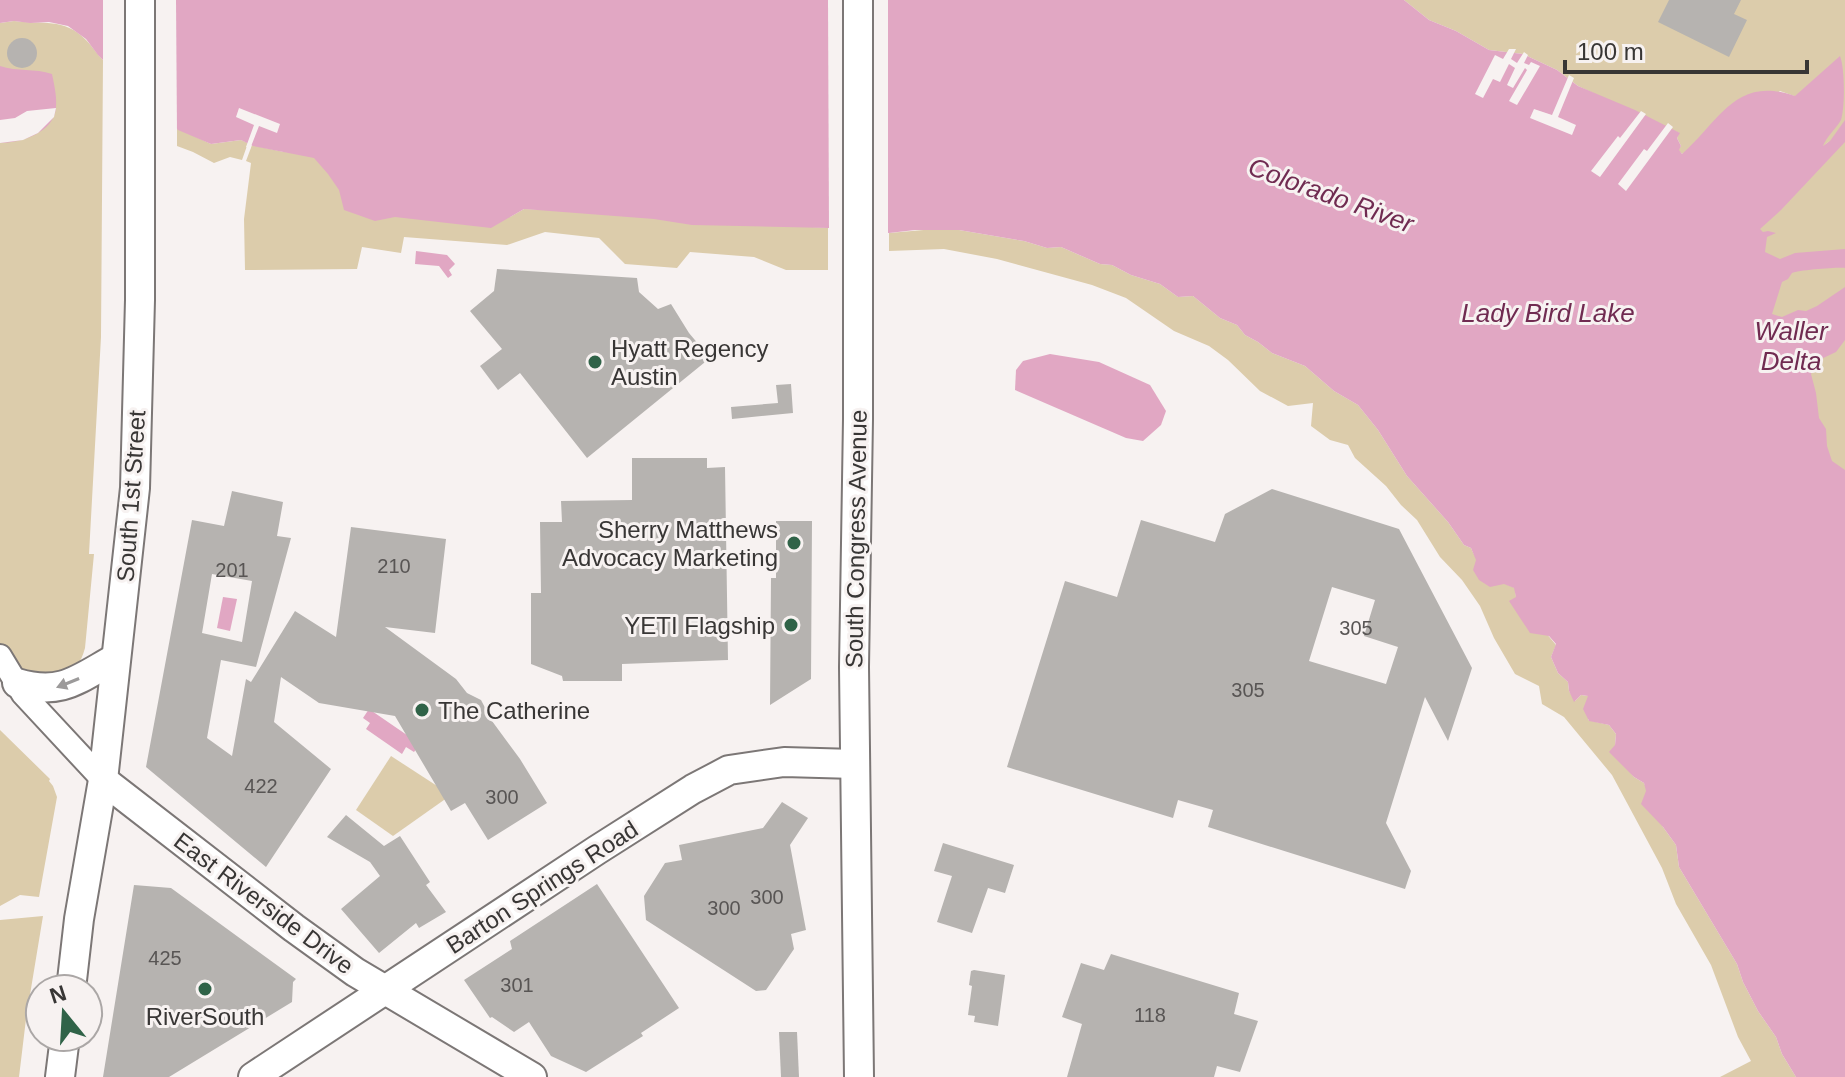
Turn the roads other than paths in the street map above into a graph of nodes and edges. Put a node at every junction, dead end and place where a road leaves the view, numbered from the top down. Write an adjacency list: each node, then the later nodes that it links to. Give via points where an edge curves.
1 (140, 0): 4 (main road, South 1st Street, via 135,488)
2 (858, 0): 6 (main road, South Congress Avenue)
3 (0, 656): 5 (street, East Riverside Drive)
4 (116, 658): 5 (main road, one-way to 5, via 55,689); 7 (main road, South 1st Street)
5 (13, 689): 7 (street, East Riverside Drive)
6 (855, 764): 9 (main road, Barton Springs Road, via 784,762 729,770); 14 (main road, South Congress Avenue)
7 (103, 780): 8 (main road, South 1st Street); 9 (main road, East Riverside Drive, via 294,928)
8 (73, 973)
9 (385, 991): 12 (main road, Barton Springs Road); 13 (main road, East Riverside Drive)
10 (63, 1053): 11 (main road)
11 (60, 1077)
12 (253, 1077)
13 (532, 1077)
14 (859, 1077)

